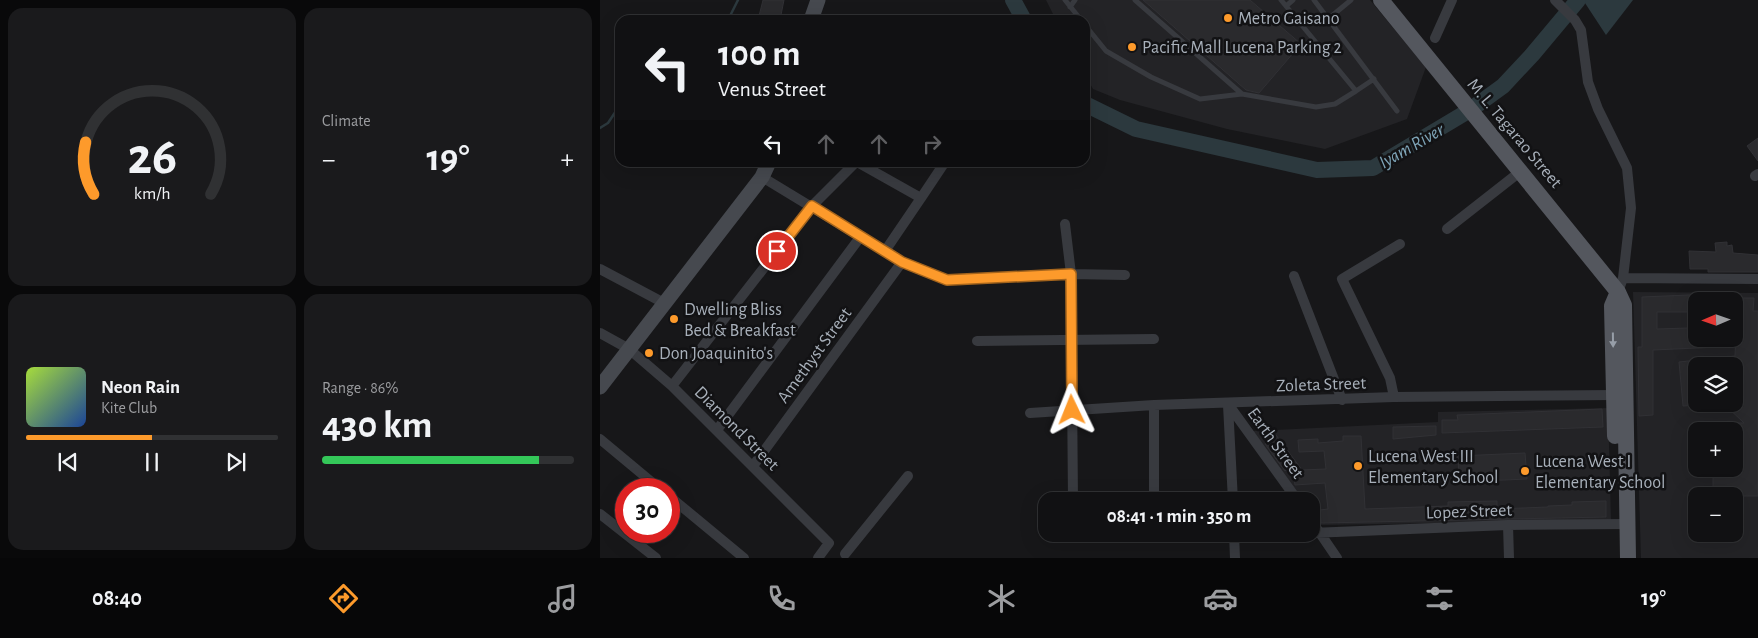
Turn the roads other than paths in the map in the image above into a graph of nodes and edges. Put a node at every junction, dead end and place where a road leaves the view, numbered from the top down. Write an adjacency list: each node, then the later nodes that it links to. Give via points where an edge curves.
1 (818, 0): 14 (main road)
2 (1065, 0): 13 (lane)
3 (1075, 0): 13 (lane)
4 (1135, 0): 21 (lane)
5 (1281, 0): 12 (lane)
6 (1293, 0): 12 (lane)
7 (1314, 0): 16 (lane)
8 (1351, 0): 16 (lane)
9 (1381, 0): 27 (main road, M. L. Tagarao Street)
10 (1452, 0): 18 (street)
11 (1555, 0): 42 (street, via 1576,20 1583,37 1588,82 1627,168 1631,208)
12 (1286, 6): 20 (lane)
13 (1070, 7): 15 (lane)
14 (813, 15)
15 (1077, 15)
16 (1328, 19): 19 (lane)
17 (1090, 31): 21 (lane, via 1106,51 1151,77 1200,99)
18 (1435, 38)
19 (1374, 79): 20 (lane); 22 (lane)
20 (1356, 91): 21 (lane, via 1335,104 1316,107)
21 (1242, 94)
22 (1397, 111)
23 (767, 167): 28 (main road)
24 (851, 167): 30 (street)
25 (865, 167): 29 (street)
26 (942, 167): 29 (street)
27 (1521, 171): 32 (street); 42 (main road, M. L. Tagarao Street)
28 (762, 177): 30 (street); 43 (main road)
29 (921, 198): 35 (street)
30 (812, 206): 33 (street); 49 (street)
31 (1065, 224): 38 (street)
32 (1447, 229)
33 (861, 236): 35 (street); 58 (street)
34 (1400, 244): 52 (street, via 1342,279 1390,378)
35 (885, 251): 36 (street)
36 (902, 262): 38 (street, via 947,280); 60 (street, Amethyst Street)
37 (600, 269): 43 (street)
38 (1071, 274): 39 (street); 46 (street)
39 (1125, 275)
40 (1294, 276): 53 (street)
41 (1758, 279): 42 (street)
42 (1621, 285): 51 (main road, M. L. Tagarao Street, one-way to 51, via 1612,306); 69 (main road, M. L. Tagarao Street, via 1626,335)
43 (664, 303): 48 (main road)
44 (600, 333): 48 (street, Diamond Street)
45 (1154, 339): 46 (street)
46 (1070, 340): 47 (street); 56 (street)
47 (976, 341)
48 (629, 350): 49 (street, Diamond Street); 50 (main road)
49 (672, 386): 58 (street, Diamond Street)
50 (600, 387)
51 (1614, 395): 52 (street, Zoleta Street); 69 (main road, M. L. Tagarao Street)
52 (1394, 397): 53 (street, Zoleta Street)
53 (1342, 400): 54 (street, Zoleta Street)
54 (1228, 404): 55 (street, Zoleta Street); 65 (street); 66 (street, Earth Street)
55 (1154, 405): 56 (street, Zoleta Street); 64 (street)
56 (1072, 410): 57 (street, Zoleta Street); 63 (street)
57 (1030, 413)
58 (716, 430): 60 (street, Diamond Street)
59 (600, 439): 62 (street)
60 (753, 466): 74 (street, Diamond Street)
61 (908, 476): 75 (street)
62 (647, 478)
63 (1073, 492)
64 (1154, 492)
65 (1232, 492)
66 (1292, 492)
67 (680, 505): 77 (street)
68 (600, 514): 76 (street)
69 (1623, 524): 70 (street, Lopez Street); 82 (main road, M. L. Tagarao Street); 83 (main road, M. L. Tagarao Street)
70 (1508, 525): 71 (street, Lopez Street); 81 (street)
71 (1320, 533)
72 (1320, 538): 80 (street)
73 (1234, 542): 79 (street)
74 (829, 543): 75 (street, Diamond Street); 78 (street)
75 (848, 556)
76 (656, 558)
77 (744, 558)
78 (818, 558)
79 (1235, 558)
80 (1337, 558)
81 (1509, 558)
82 (1619, 558)
83 (1628, 558)

